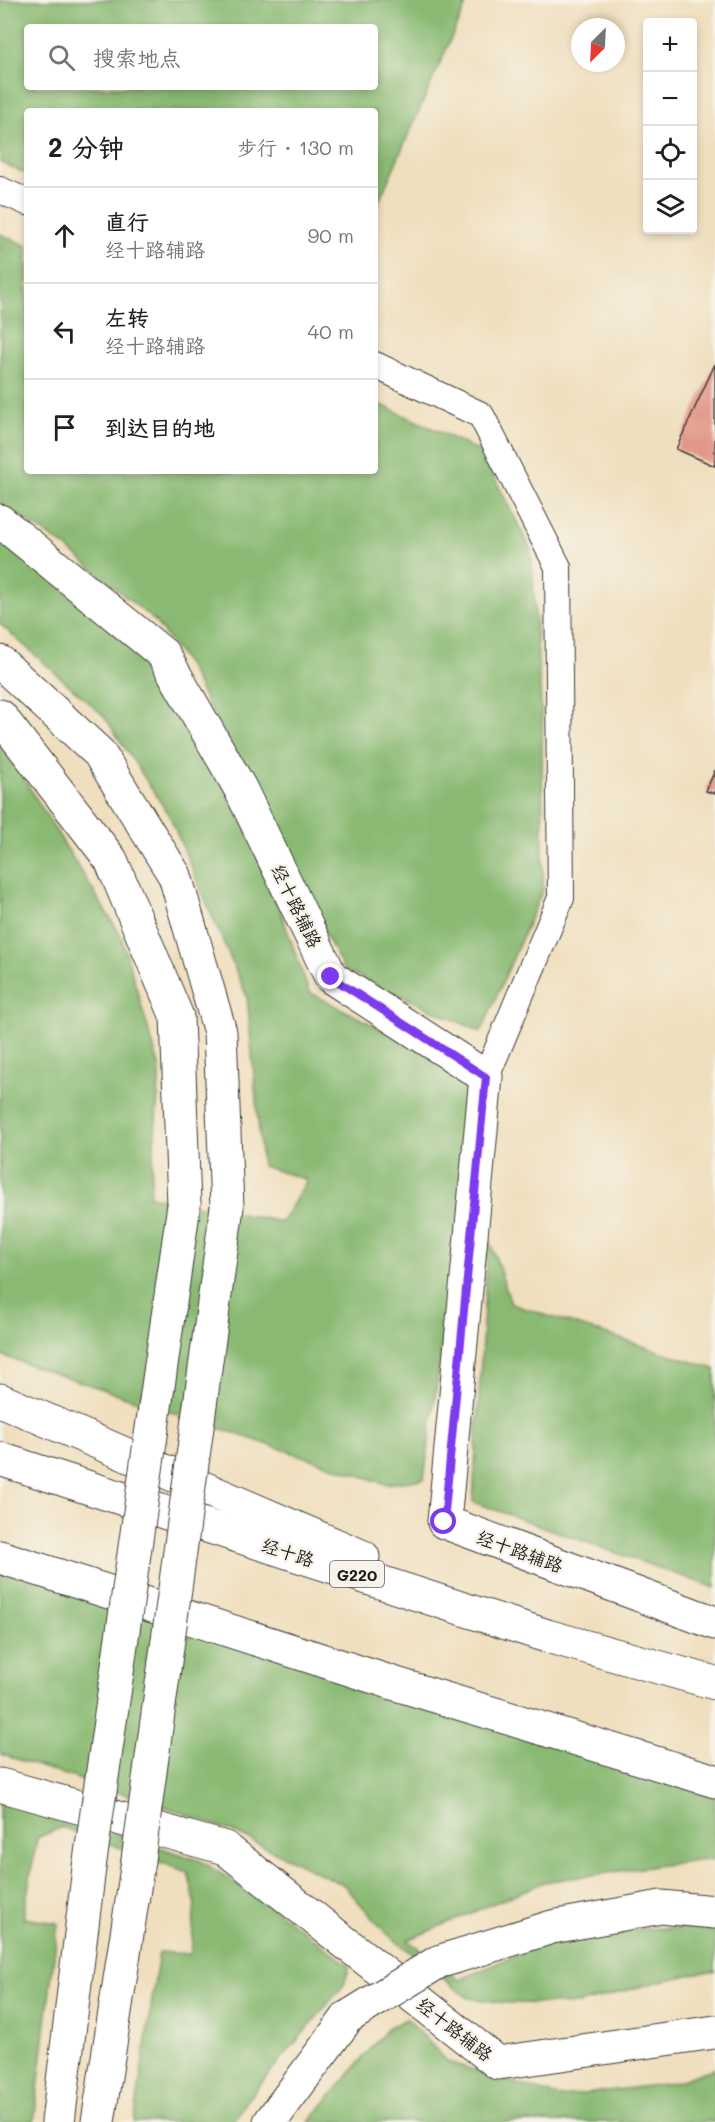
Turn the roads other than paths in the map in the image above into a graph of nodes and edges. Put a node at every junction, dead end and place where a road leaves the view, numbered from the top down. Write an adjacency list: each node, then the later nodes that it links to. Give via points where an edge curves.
1 (0, 190): 2 (street)
2 (24, 201)
3 (378, 366): 7 (street, via 481,415 558,567 561,898)
4 (0, 521): 7 (main road, 经十路辅路, via 163,654 240,788 331,977)
5 (0, 662): 19 (main road, bridge, via 99,753 175,876 220,1032 227,1206 135,1882)
6 (0, 716): 18 (main road, bridge, via 111,860 177,1017 184,1205 89,1868)
7 (486, 1077): 11 (main road, 经十路辅路, via 444,1522)
8 (0, 1400): 12 (main road)
9 (0, 1459): 12 (main road, 经十路 / G220)
10 (0, 1557): 14 (main road)
11 (715, 1623)
12 (547, 1636): 13 (main road, 经十路 / G220)
13 (715, 1683)
14 (715, 1781)
15 (0, 1785): 17 (main road, 经十路辅路, via 225,1848 498,2063)
16 (715, 1912): 20 (main road, bridge, via 662,1908 574,1923 438,1962 348,2017)
17 (715, 2032)
18 (58, 2122)
19 (98, 2122)
20 (270, 2122)

